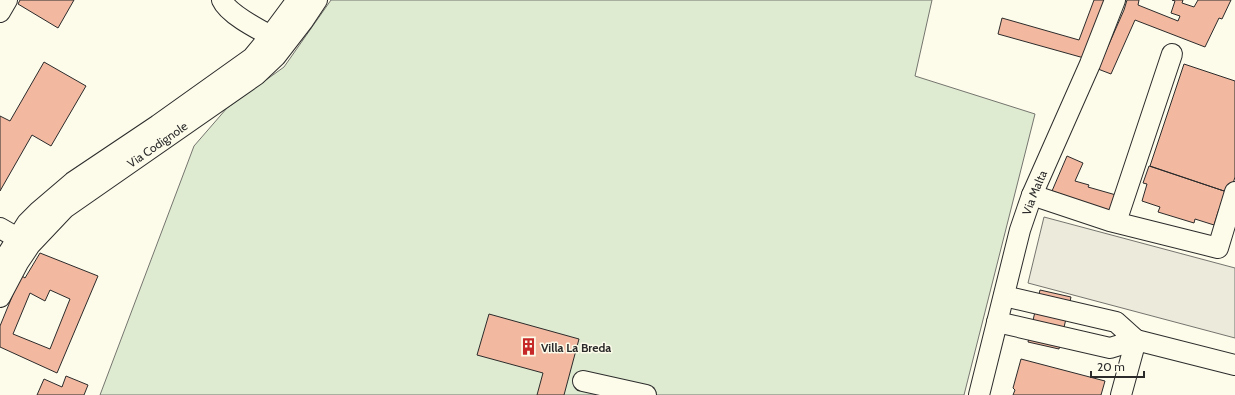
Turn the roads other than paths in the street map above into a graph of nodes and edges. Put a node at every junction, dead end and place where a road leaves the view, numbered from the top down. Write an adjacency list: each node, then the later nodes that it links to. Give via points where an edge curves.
1 (7, 0): 6 (street)
2 (222, 0): 7 (street, via 240,18)
3 (297, 0): 7 (street, Via Codignole)
4 (317, 0): 7 (street, Via Codignole)
5 (1115, 0): 10 (street, Via Malta, via 1090,64)
6 (0, 12)
7 (278, 40): 13 (street, Via Codignole, via 73,182 27,223)
8 (1172, 54): 11 (street)
9 (1235, 192): 11 (street, via 1218,248)
10 (1032, 195): 11 (street); 15 (street, Via Malta, via 1020,230)
11 (1116, 222)
12 (0, 228): 13 (street)
13 (23, 241): 14 (street, Via Codignole); 16 (street, Via Codignole, via 18,263)
14 (0, 266)
15 (1004, 296): 17 (street, Via Malta); 18 (street, via 1116,322)
16 (0, 297)
17 (997, 322): 18 (street, via 1110,348); 22 (street, Via Malta)
18 (1136, 340): 19 (street); 23 (street)
19 (1235, 365)
20 (583, 381): 21 (street)
21 (646, 395)
22 (979, 395)
23 (1121, 395)

